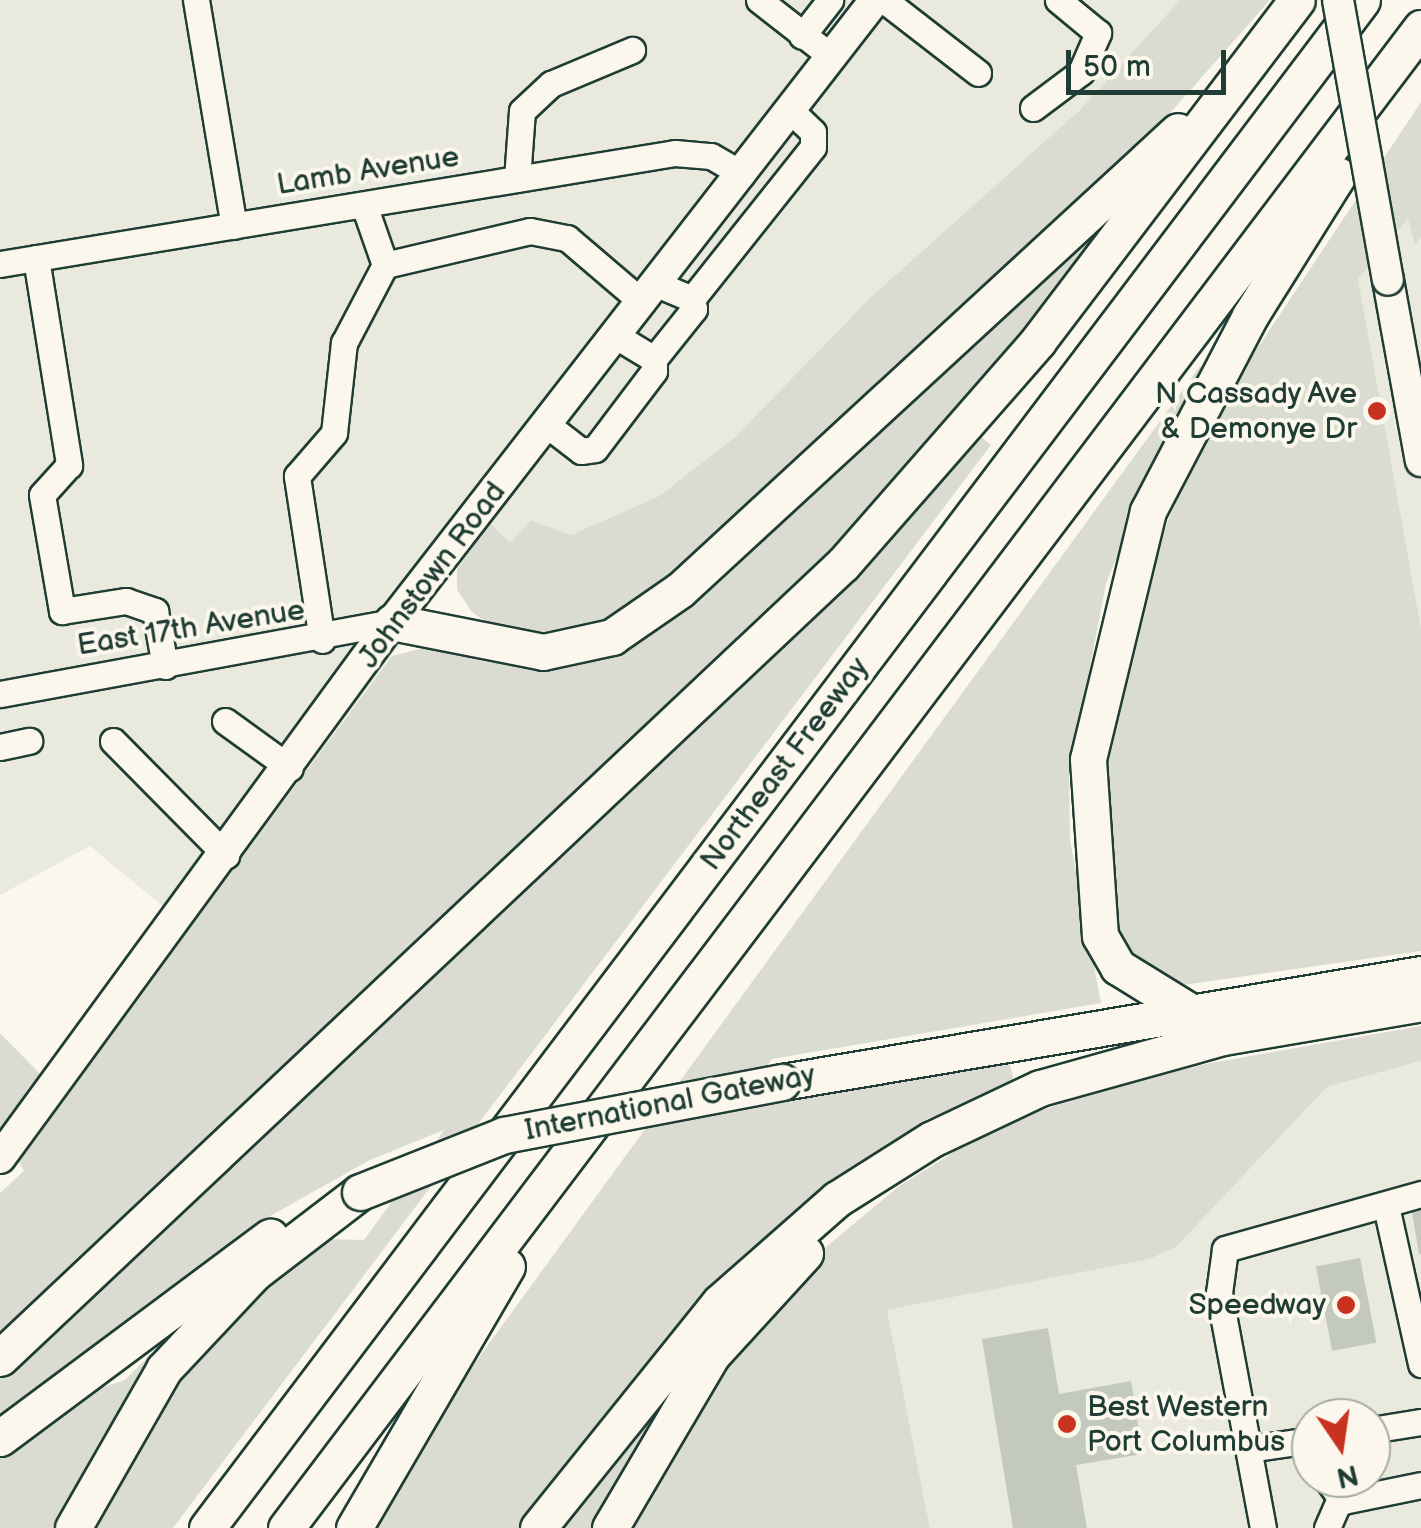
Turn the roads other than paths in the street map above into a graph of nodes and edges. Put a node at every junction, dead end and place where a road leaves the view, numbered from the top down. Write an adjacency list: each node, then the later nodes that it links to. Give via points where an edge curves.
1 (196, 0): 22 (street)
2 (759, 0): 12 (street)
3 (830, 0): 12 (street)
4 (876, 0): 15 (main road, Johnstown Road)
5 (884, 0): 10 (street)
6 (1058, 0): 17 (street, via 1098,33 1081,72)
7 (1297, 0): 14 (highway)
8 (1338, 0): 31 (main road, bridge)
9 (1362, 0): 62 (highway, Northeast Freeway)
10 (912, 8): 16 (street)
11 (1420, 28): 44 (highway, via 1250,316 1148,511 1088,759 1100,936 1118,967); 45 (highway)
12 (802, 36): 15 (street)
13 (632, 50): 20 (street, via 552,84 522,111)
14 (1256, 53): 32 (highway, via 680,590 612,637 543,652); 51 (highway, via 1038,341 830,578)
15 (832, 57): 18 (main road, Johnstown Road)
16 (978, 73)
17 (1033, 108)
18 (791, 111): 19 (main road, Johnstown Road); 27 (street, via 814,132 813,146)
19 (742, 174): 20 (street, Lamb Avenue, via 711,156 675,153); 26 (main road, Johnstown Road)
20 (517, 179): 21 (street, Lamb Avenue)
21 (364, 204): 22 (street, Lamb Avenue); 25 (street)
22 (234, 226): 23 (street, Lamb Avenue)
23 (36, 258): 24 (street, Lamb Avenue); 34 (street, via 70,465 42,495 62,611 126,601 156,611)
24 (0, 264)
25 (385, 265): 26 (street, via 530,230 567,238); 33 (street, via 344,343 334,433 298,476)
26 (649, 293): 27 (street); 28 (main road, Johnstown Road)
27 (692, 300): 29 (street, via 694,310)
28 (616, 336): 29 (street); 30 (main road, Johnstown Road)
29 (654, 359): 30 (street, via 654,371 595,448 581,450)
30 (546, 424): 32 (main road, Johnstown Road)
31 (1421, 461)
32 (392, 622): 33 (street, East 17th Avenue); 40 (main road, Johnstown Road)
33 (322, 640): 34 (street, East 17th Avenue)
34 (166, 666): 35 (street, East 17th Avenue)
35 (0, 694)
36 (225, 721): 40 (street)
37 (28, 741): 39 (street)
38 (113, 742): 41 (street)
39 (0, 746)
40 (290, 768): 41 (main road, Johnstown Road)
41 (226, 856): 47 (main road, Johnstown Road)
42 (1421, 974): 44 (highway, International Gateway)
43 (1421, 1002): 46 (highway, via 1222,1038 1040,1088)
44 (1186, 1008): 48 (highway, International Gateway, bridge, via 504,1135)
45 (583, 1136): 63 (highway); 64 (highway)
46 (932, 1139): 65 (highway, via 837,1199 720,1302); 66 (highway, via 846,1209 712,1355)
47 (0, 1158)
48 (360, 1192): 55 (highway, International Gateway, via 240,1255); 61 (highway, via 254,1274 196,1331 129,1421)
49 (1421, 1194): 50 (street)
50 (1386, 1206): 52 (street); 57 (street, via 1225,1249 1219,1293)
51 (0, 1358)
52 (1421, 1364)
53 (1421, 1422): 54 (street)
54 (1391, 1427)
55 (0, 1438)
56 (1291, 1443): 57 (street)
57 (1248, 1450): 67 (street)
58 (1421, 1485): 59 (street)
59 (1391, 1487)
60 (1342, 1498): 68 (street)
61 (72, 1528)
62 (207, 1528)
63 (286, 1528)
64 (354, 1528)
65 (538, 1528)
66 (610, 1528)
67 (1263, 1528)
68 (1327, 1528)

